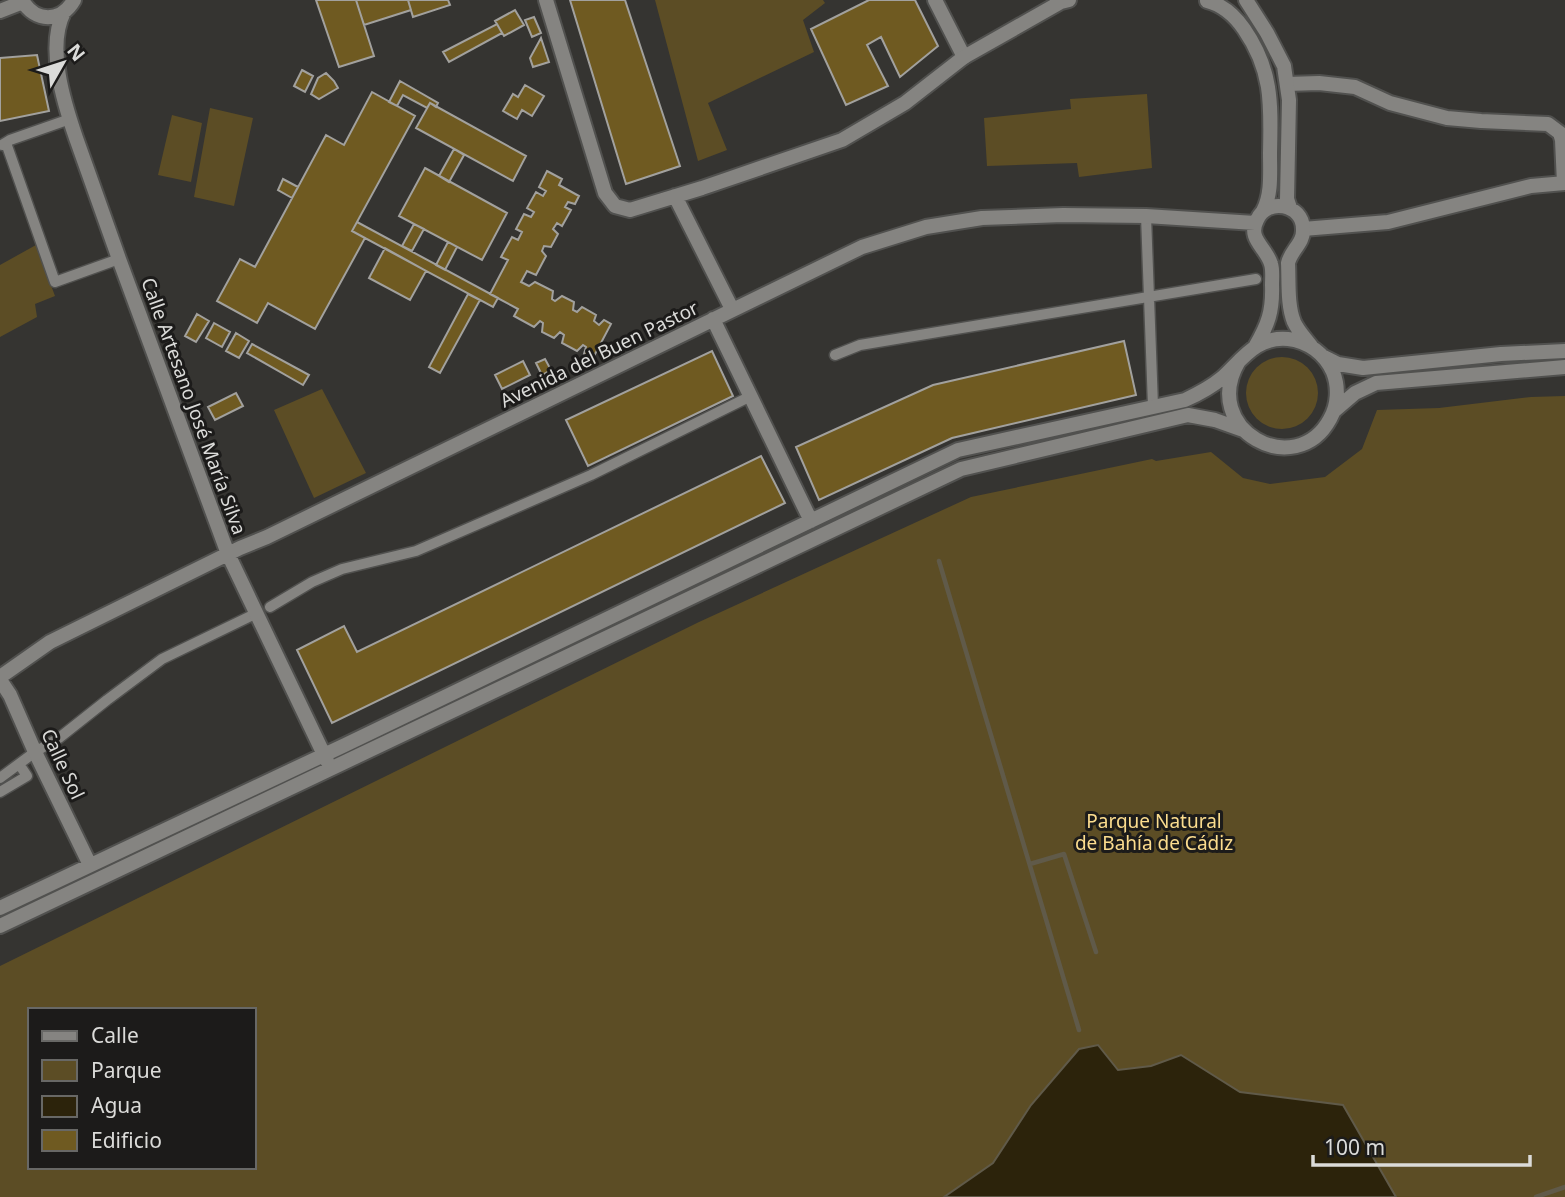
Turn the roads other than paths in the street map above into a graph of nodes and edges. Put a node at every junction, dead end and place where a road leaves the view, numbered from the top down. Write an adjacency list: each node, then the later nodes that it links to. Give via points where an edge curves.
1 (74, 0): 10 (street)
2 (546, 0): 18 (street, via 609,200 630,210)
3 (935, 0): 13 (street)
4 (1069, 0): 13 (street)
5 (1193, 0): 6 (street)
6 (1208, 0): 21 (street, via 1241,24 1263,63 1268,83 1269,197)
7 (1245, 0): 14 (street, via 1278,53)
8 (23, 1): 9 (street); 11 (street)
9 (0, 11)
10 (64, 12): 11 (street); 12 (street, Calle Artesano José María Silva)
11 (40, 16): 12 (street, Calle Artesano José María Silva)
12 (55, 44): 15 (street, Calle Artesano José María Silva)
13 (964, 57): 18 (street, via 905,103 842,141)
14 (1287, 84): 17 (street, via 1355,87 1390,103 1447,118 1548,124 1560,133); 19 (street)
15 (70, 120): 16 (street); 25 (street, Calle Artesano José María Silva)
16 (3, 145): 25 (street, via 55,282)
17 (1565, 183): 22 (street, via 1531,186 1388,222)
18 (675, 196): 28 (street)
19 (1290, 208): 21 (street, via 1276,206); 22 (street)
20 (1146, 216): 21 (street, Avenida del Buen Pastor); 27 (street); 28 (street, Avenida del Buen Pastor, via 982,218 926,227 862,247)
21 (1259, 217): 23 (street, via 1255,237)
22 (1303, 229): 24 (street)
23 (1262, 249): 24 (street, via 1274,255); 30 (street, via 1272,267 1273,302)
24 (1295, 250): 32 (street, via 1288,263 1291,311 1301,335)
25 (119, 259): 41 (street, Calle Artesano José María Silva)
26 (1256, 279): 27 (street)
27 (1149, 297): 33 (street, via 860,345); 37 (street)
28 (732, 309): 29 (street, Avenida del Buen Pastor)
29 (713, 319): 36 (street); 41 (street, Avenida del Buen Pastor)
30 (1255, 347): 32 (street, via 1296,340); 34 (street)
31 (1565, 351): 32 (street, via 1363,368 1338,364)
32 (1319, 353): 38 (street, via 1336,385)
33 (835, 355)
34 (1239, 361): 37 (street, via 1204,391); 39 (street, via 1230,380 1230,401)
35 (1565, 367): 38 (street, via 1376,383)
36 (751, 396): 40 (street); 42 (street, via 591,475 416,551 342,569)
37 (1153, 407): 40 (street, via 958,450)
38 (1333, 412): 39 (street, via 1320,433 1292,446 1260,442)
39 (1243, 430): 48 (street, via 1188,415 961,469)
40 (811, 521): 46 (street)
41 (228, 554): 43 (street, Calle Artesano José María Silva); 44 (street, Avenida del Buen Pastor, via 50,642)
42 (270, 607)
43 (256, 614): 45 (street, via 162,659); 46 (street, Calle Artesano José María Silva)
44 (0, 679): 45 (street, Calle Sol)
45 (35, 752): 47 (street); 51 (street, Calle Sol)
46 (323, 754): 48 (street, Calle Artesano José María Silva); 51 (street)
47 (19, 764): 49 (street); 50 (street, via 27,776)
48 (330, 769): 53 (street)
49 (0, 778)
50 (0, 792)
51 (90, 864): 52 (street)
52 (0, 908)
53 (0, 926)

